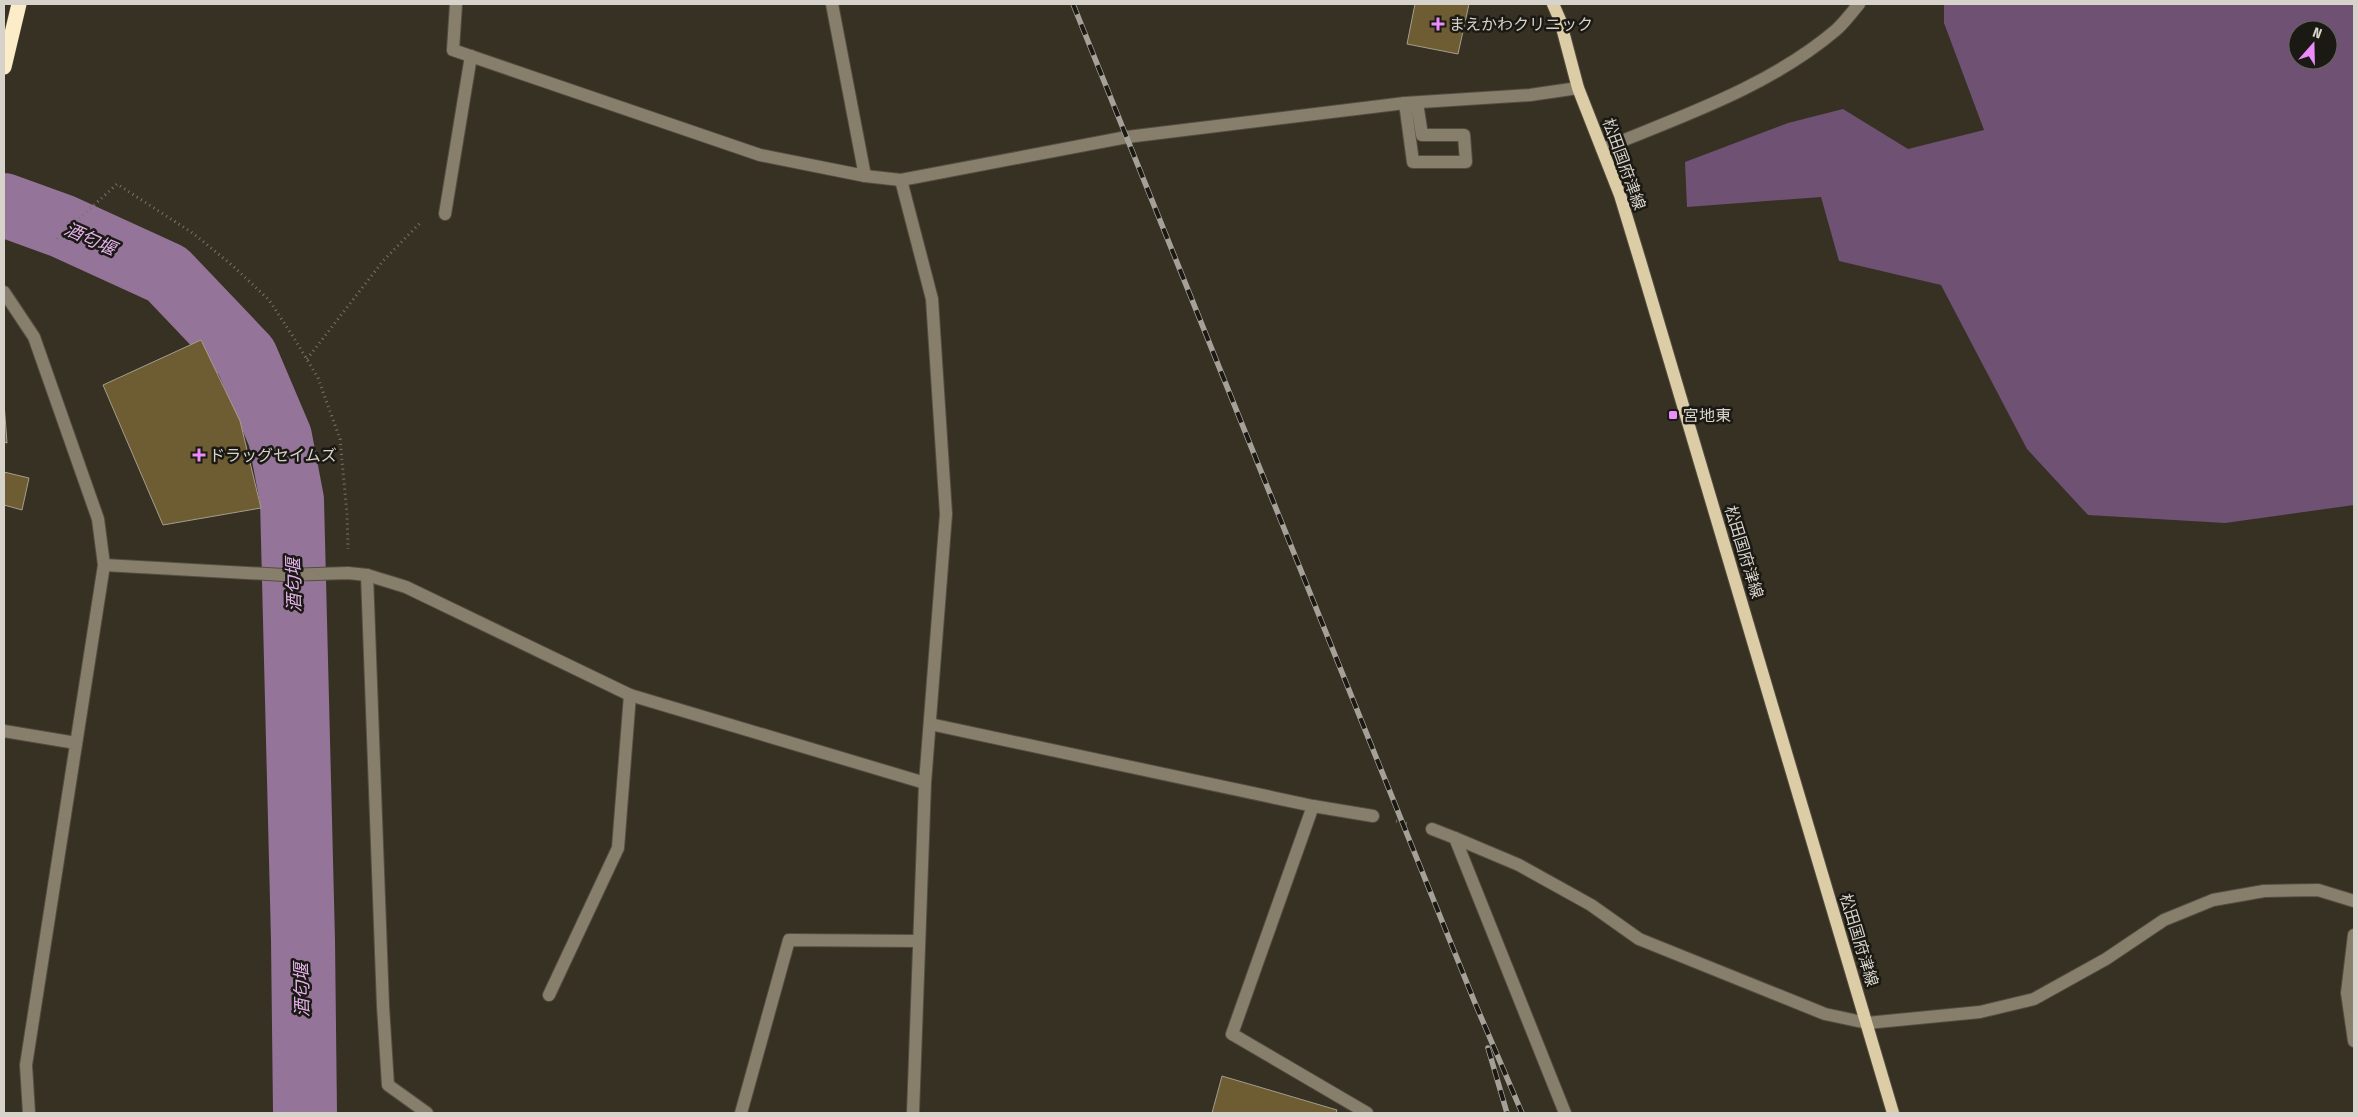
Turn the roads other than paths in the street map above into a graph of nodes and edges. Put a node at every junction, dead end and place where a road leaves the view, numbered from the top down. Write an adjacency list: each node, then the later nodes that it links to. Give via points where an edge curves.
1 (19, 4): 7 (highway)
2 (456, 4): 6 (street, via 453,50)
3 (832, 4): 11 (street)
4 (1553, 4): 8 (main road, 松田国府津線)
5 (1859, 4): 10 (street, via 1838,29 1781,70 1688,114)
6 (471, 56): 11 (street, via 760,155); 13 (street)
7 (4, 67)
8 (1578, 88): 9 (street, via 1530,95); 10 (main road, 松田国府津線)
9 (1411, 103): 9 (street, via 1422,135 1464,135 1466,162 1413,162); 12 (street, via 1127,137)
10 (1602, 148): 30 (main road, 松田国府津線, via 1642,264)
11 (865, 176): 12 (street)
12 (901, 180): 18 (street, via 932,299 946,514)
13 (446, 214)
14 (4, 292): 15 (street, via 34,337 98,519)
15 (104, 565): 16 (street, via 284,576); 20 (street)
16 (367, 575): 17 (street, via 406,587); 33 (street, via 388,1085)
17 (630, 695): 21 (street); 29 (street, via 618,848)
18 (930, 724): 21 (street); 22 (street)
19 (4, 731): 20 (street)
20 (76, 743): 32 (street, via 26,1065)
21 (926, 783): 28 (street)
22 (1313, 806): 23 (street); 36 (street, via 1232,1034)
23 (1373, 816)
24 (1432, 829): 25 (street)
25 (1455, 838): 30 (street, via 1519,865 1591,905 1639,939 1825,1014); 37 (street)
26 (2354, 901): 30 (street, via 2318,890 2264,890 2213,900 2164,920 2106,959 2034,999 1980,1012)
27 (2354, 935): 31 (street, via 2347,993)
28 (918, 941): 34 (street, via 789,940); 35 (street)
29 (549, 994)
30 (1867, 1023): 38 (main road, 松田国府津線)
31 (2354, 1041)
32 (29, 1113)
33 (426, 1113)
34 (741, 1113)
35 (913, 1113)
36 (1367, 1113)
37 (1565, 1113)
38 (1893, 1113)

